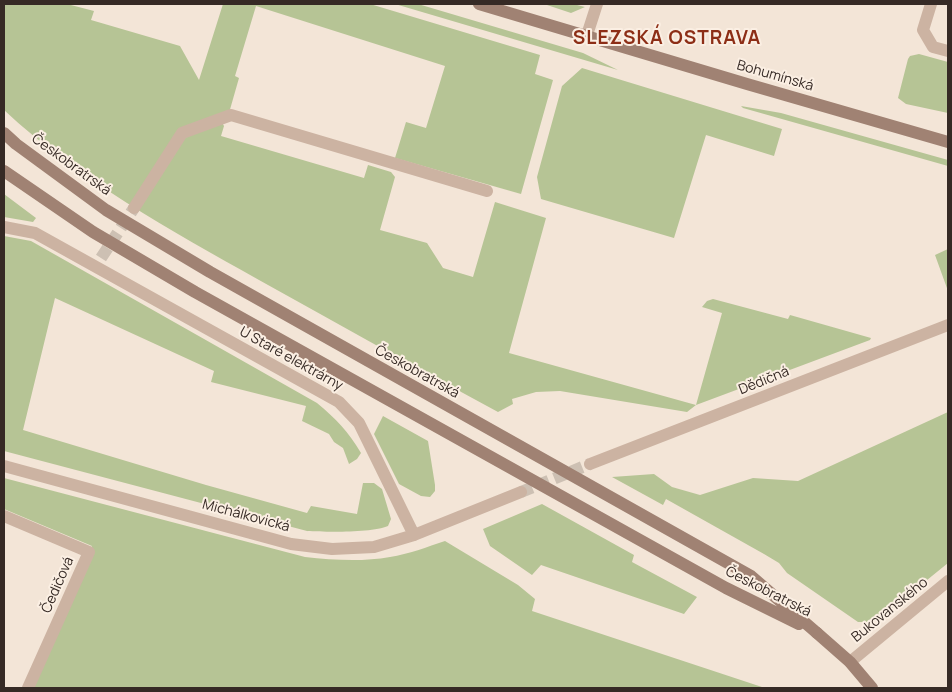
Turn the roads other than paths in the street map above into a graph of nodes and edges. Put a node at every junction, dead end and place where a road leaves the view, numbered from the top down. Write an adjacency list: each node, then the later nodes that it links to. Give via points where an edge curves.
1 (479, 4): 4 (street, Bohumínská)
2 (597, 4): 4 (street)
3 (931, 4): 5 (street, via 923,30 933,47)
4 (587, 35): 7 (street, Bohumínská)
5 (948, 52)
6 (4, 133): 19 (street, Českobratrská, bridge, via 106,210 210,272 751,576)
7 (948, 142)
8 (4, 171): 19 (street, Českobratrská, bridge, via 93,232 195,292 726,588)
9 (487, 191): 10 (street, via 231,115 182,133)
10 (134, 208)
11 (4, 228): 17 (street, U Staré elektrárny, via 36,233 97,262 339,402 359,423)
12 (948, 325): 13 (street, Dědičná)
13 (590, 464)
14 (4, 466): 17 (street, Michálkovická, via 301,546 363,548)
15 (520, 492): 17 (street, Michálkovická)
16 (4, 516): 21 (street, Čedičová, via 89,552)
17 (414, 535)
18 (948, 581): 20 (street, Bukovanského)
19 (817, 633): 20 (street, Českobratrská)
20 (850, 662): 22 (street, Českobratrská)
21 (28, 688)
22 (872, 688)

